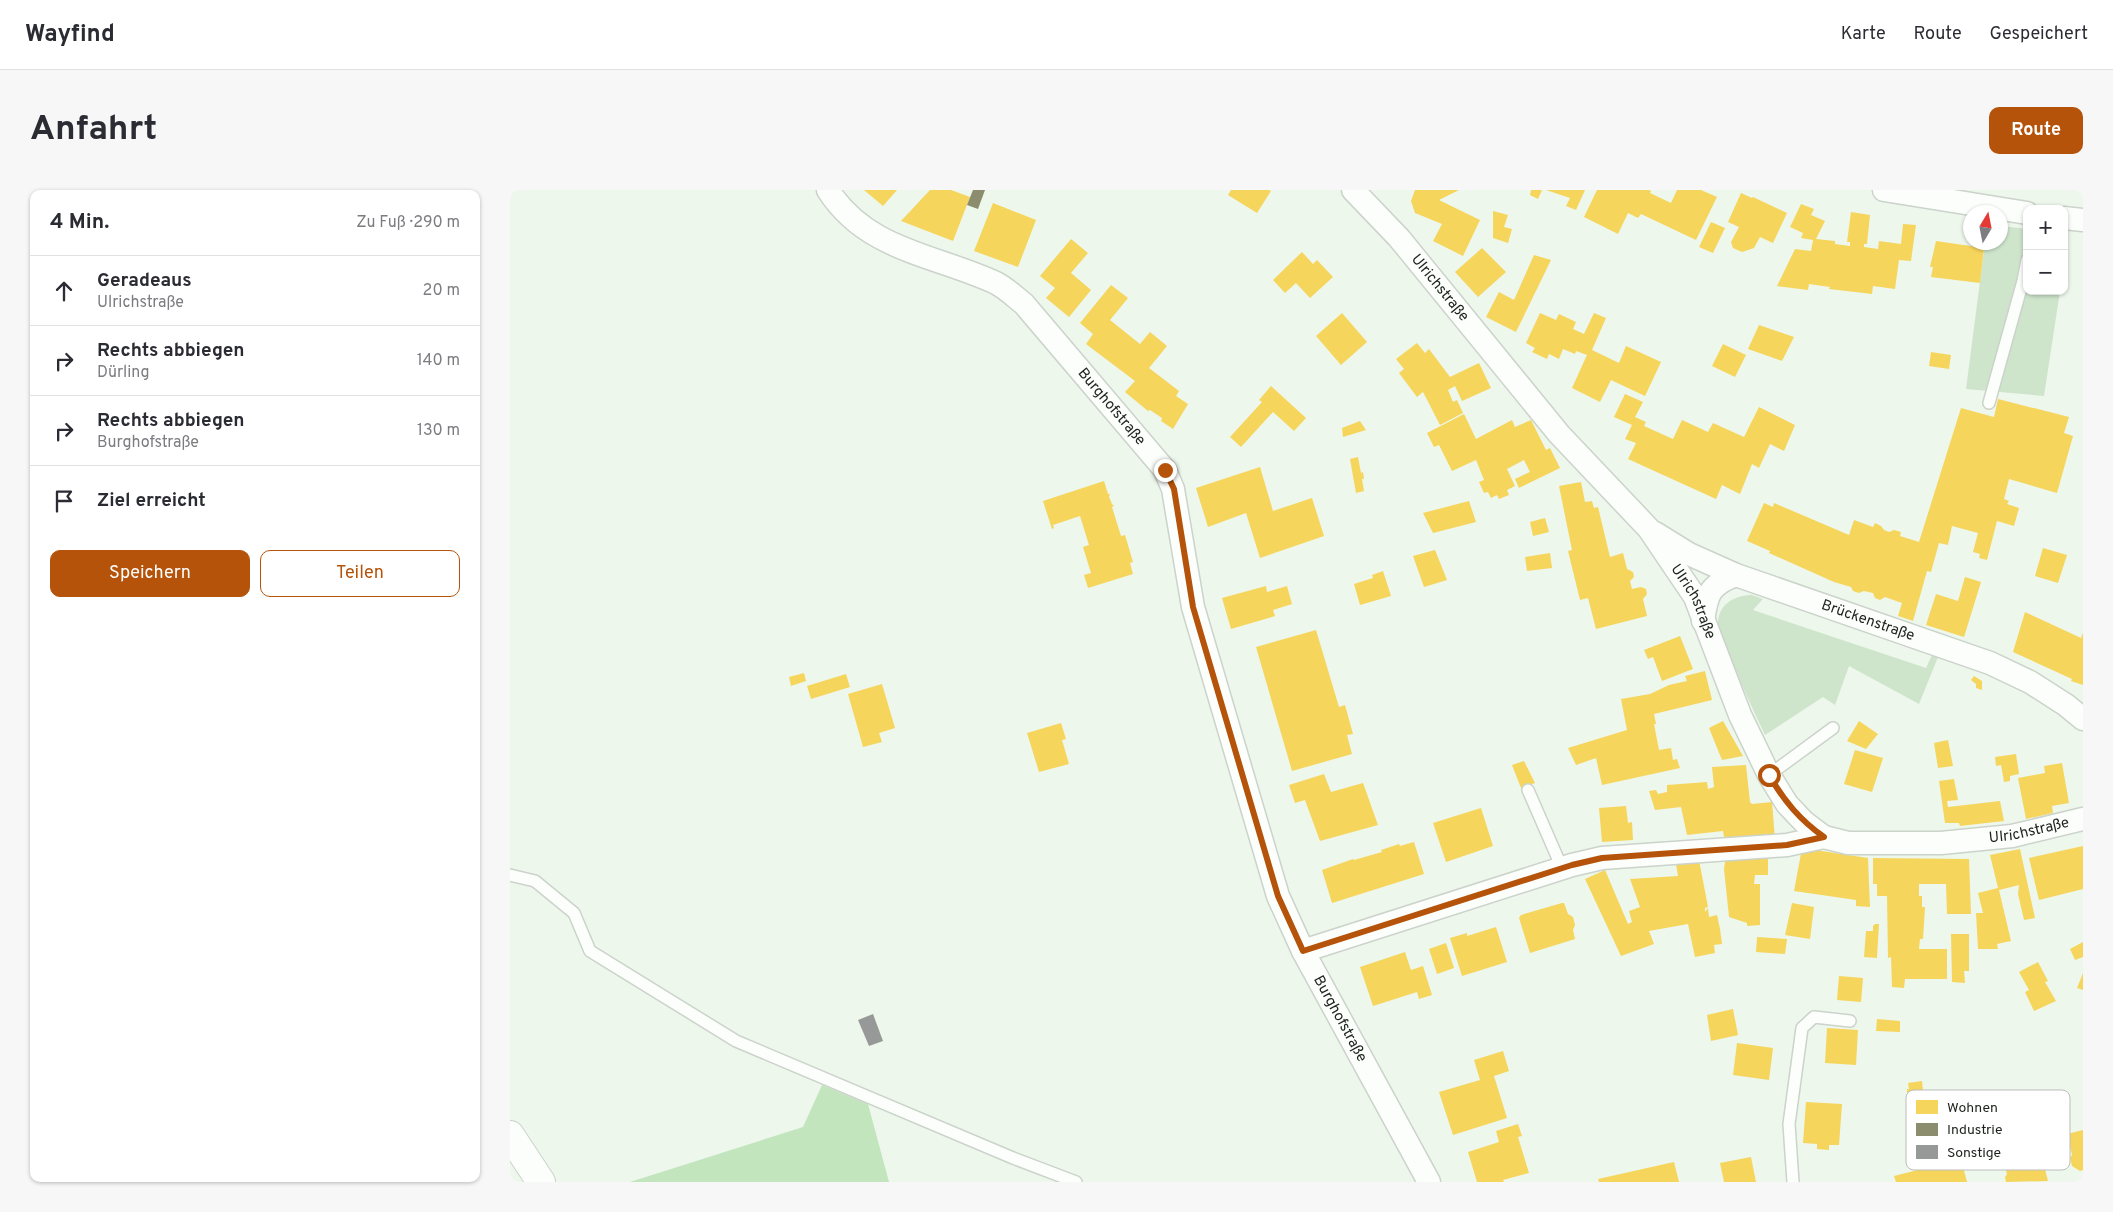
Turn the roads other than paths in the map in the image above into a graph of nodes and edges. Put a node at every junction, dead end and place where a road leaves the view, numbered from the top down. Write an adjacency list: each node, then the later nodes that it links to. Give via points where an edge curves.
1 (828, 190): 20 (street, Burghofstraße, via 866,230 891,244 998,284 1024,304 1165,470 1174,489 1193,607 1278,896)
2 (1884, 190): 4 (street)
3 (1357, 191): 9 (street, Ulrichstraße, via 1559,434)
4 (2023, 212)
5 (2068, 218): 6 (street)
6 (2083, 220)
7 (2023, 281): 8 (lane)
8 (1989, 403)
9 (1649, 529): 10 (street, Brückenstraße, via 1689,554); 11 (street, Ulrichstraße, via 1695,597)
10 (1736, 575): 11 (street, via 1720,580 1711,589); 12 (street, Brückenstraße, via 1990,663 2030,682)
11 (1704, 621): 14 (street, Ulrichstraße, via 1740,715)
12 (2083, 719)
13 (1833, 728): 14 (lane)
14 (1769, 775): 17 (street, Ulrichstraße, via 1787,804)
15 (1528, 790): 18 (lane)
16 (2083, 818): 17 (street, Ulrichstraße, via 2012,836 1941,843 1848,843)
17 (1824, 837): 18 (street, via 1787,845 1602,858)
18 (1562, 868): 20 (street)
19 (510, 875): 24 (lane, via 535,881 574,913 590,951 736,1041)
20 (1303, 951): 25 (street, Burghofstraße)
21 (1850, 1021): 26 (lane, via 1814,1017 1802,1028 1789,1124)
22 (510, 1135): 23 (street)
23 (541, 1182)
24 (1076, 1182)
25 (1429, 1182)
26 (1793, 1182)

